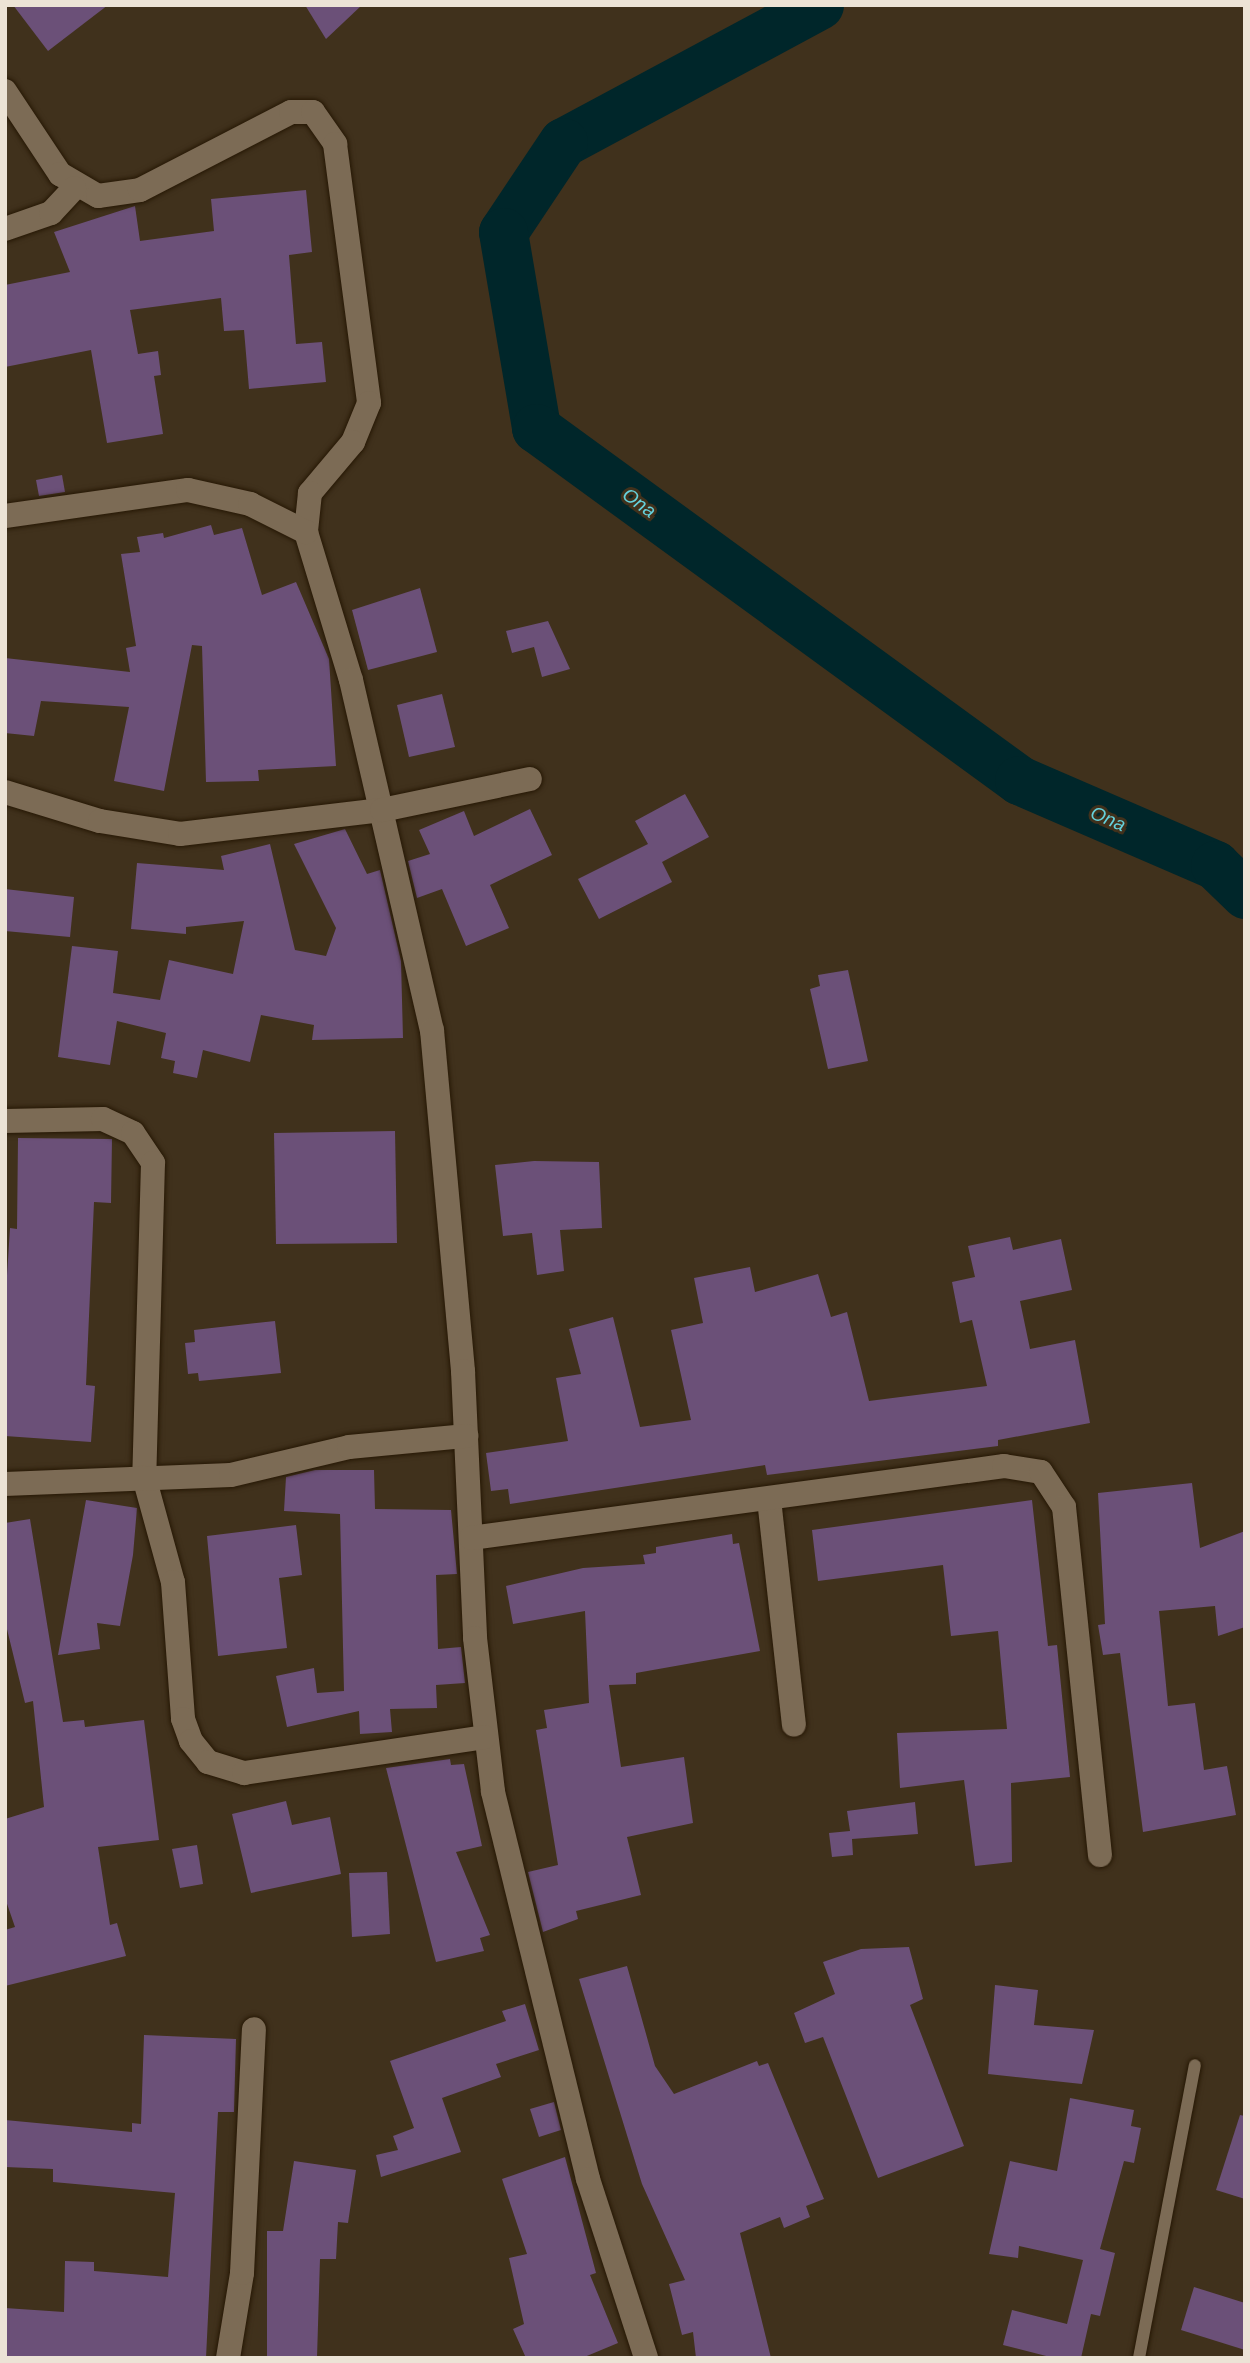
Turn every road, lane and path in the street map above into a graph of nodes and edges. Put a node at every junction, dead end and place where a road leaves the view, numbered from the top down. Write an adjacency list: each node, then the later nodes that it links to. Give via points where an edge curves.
1 (5, 91): 2 (street)
2 (74, 188): 3 (street, via 51,214); 5 (street, via 97,196 140,190 291,112 313,112 325,122 335,144 369,403 353,442 310,493)
3 (5, 229)
4 (5, 516): 5 (street, via 188,490 250,505)
5 (306, 532): 8 (street)
6 (530, 779): 8 (street)
7 (5, 792): 8 (street, via 100,821 180,834)
8 (382, 810): 10 (street, via 432,1030)
9 (5, 1121): 11 (street, via 103,1119 133,1133 153,1163)
10 (466, 1436): 11 (street, via 349,1447 231,1475); 14 (street)
11 (144, 1477): 12 (street); 16 (street, via 173,1582 183,1719 208,1762 244,1773)
12 (5, 1484)
13 (769, 1499): 14 (street); 15 (street); 17 (street, via 1023,1464 1054,1485 1064,1507)
14 (471, 1538): 16 (street)
15 (794, 1725)
16 (484, 1737): 21 (street, via 588,2179)
17 (1100, 1855)
18 (254, 2029): 20 (street, via 242,2273)
19 (1195, 2065): 22 (lane)
20 (228, 2358)
21 (646, 2358)
22 (1139, 2358)

